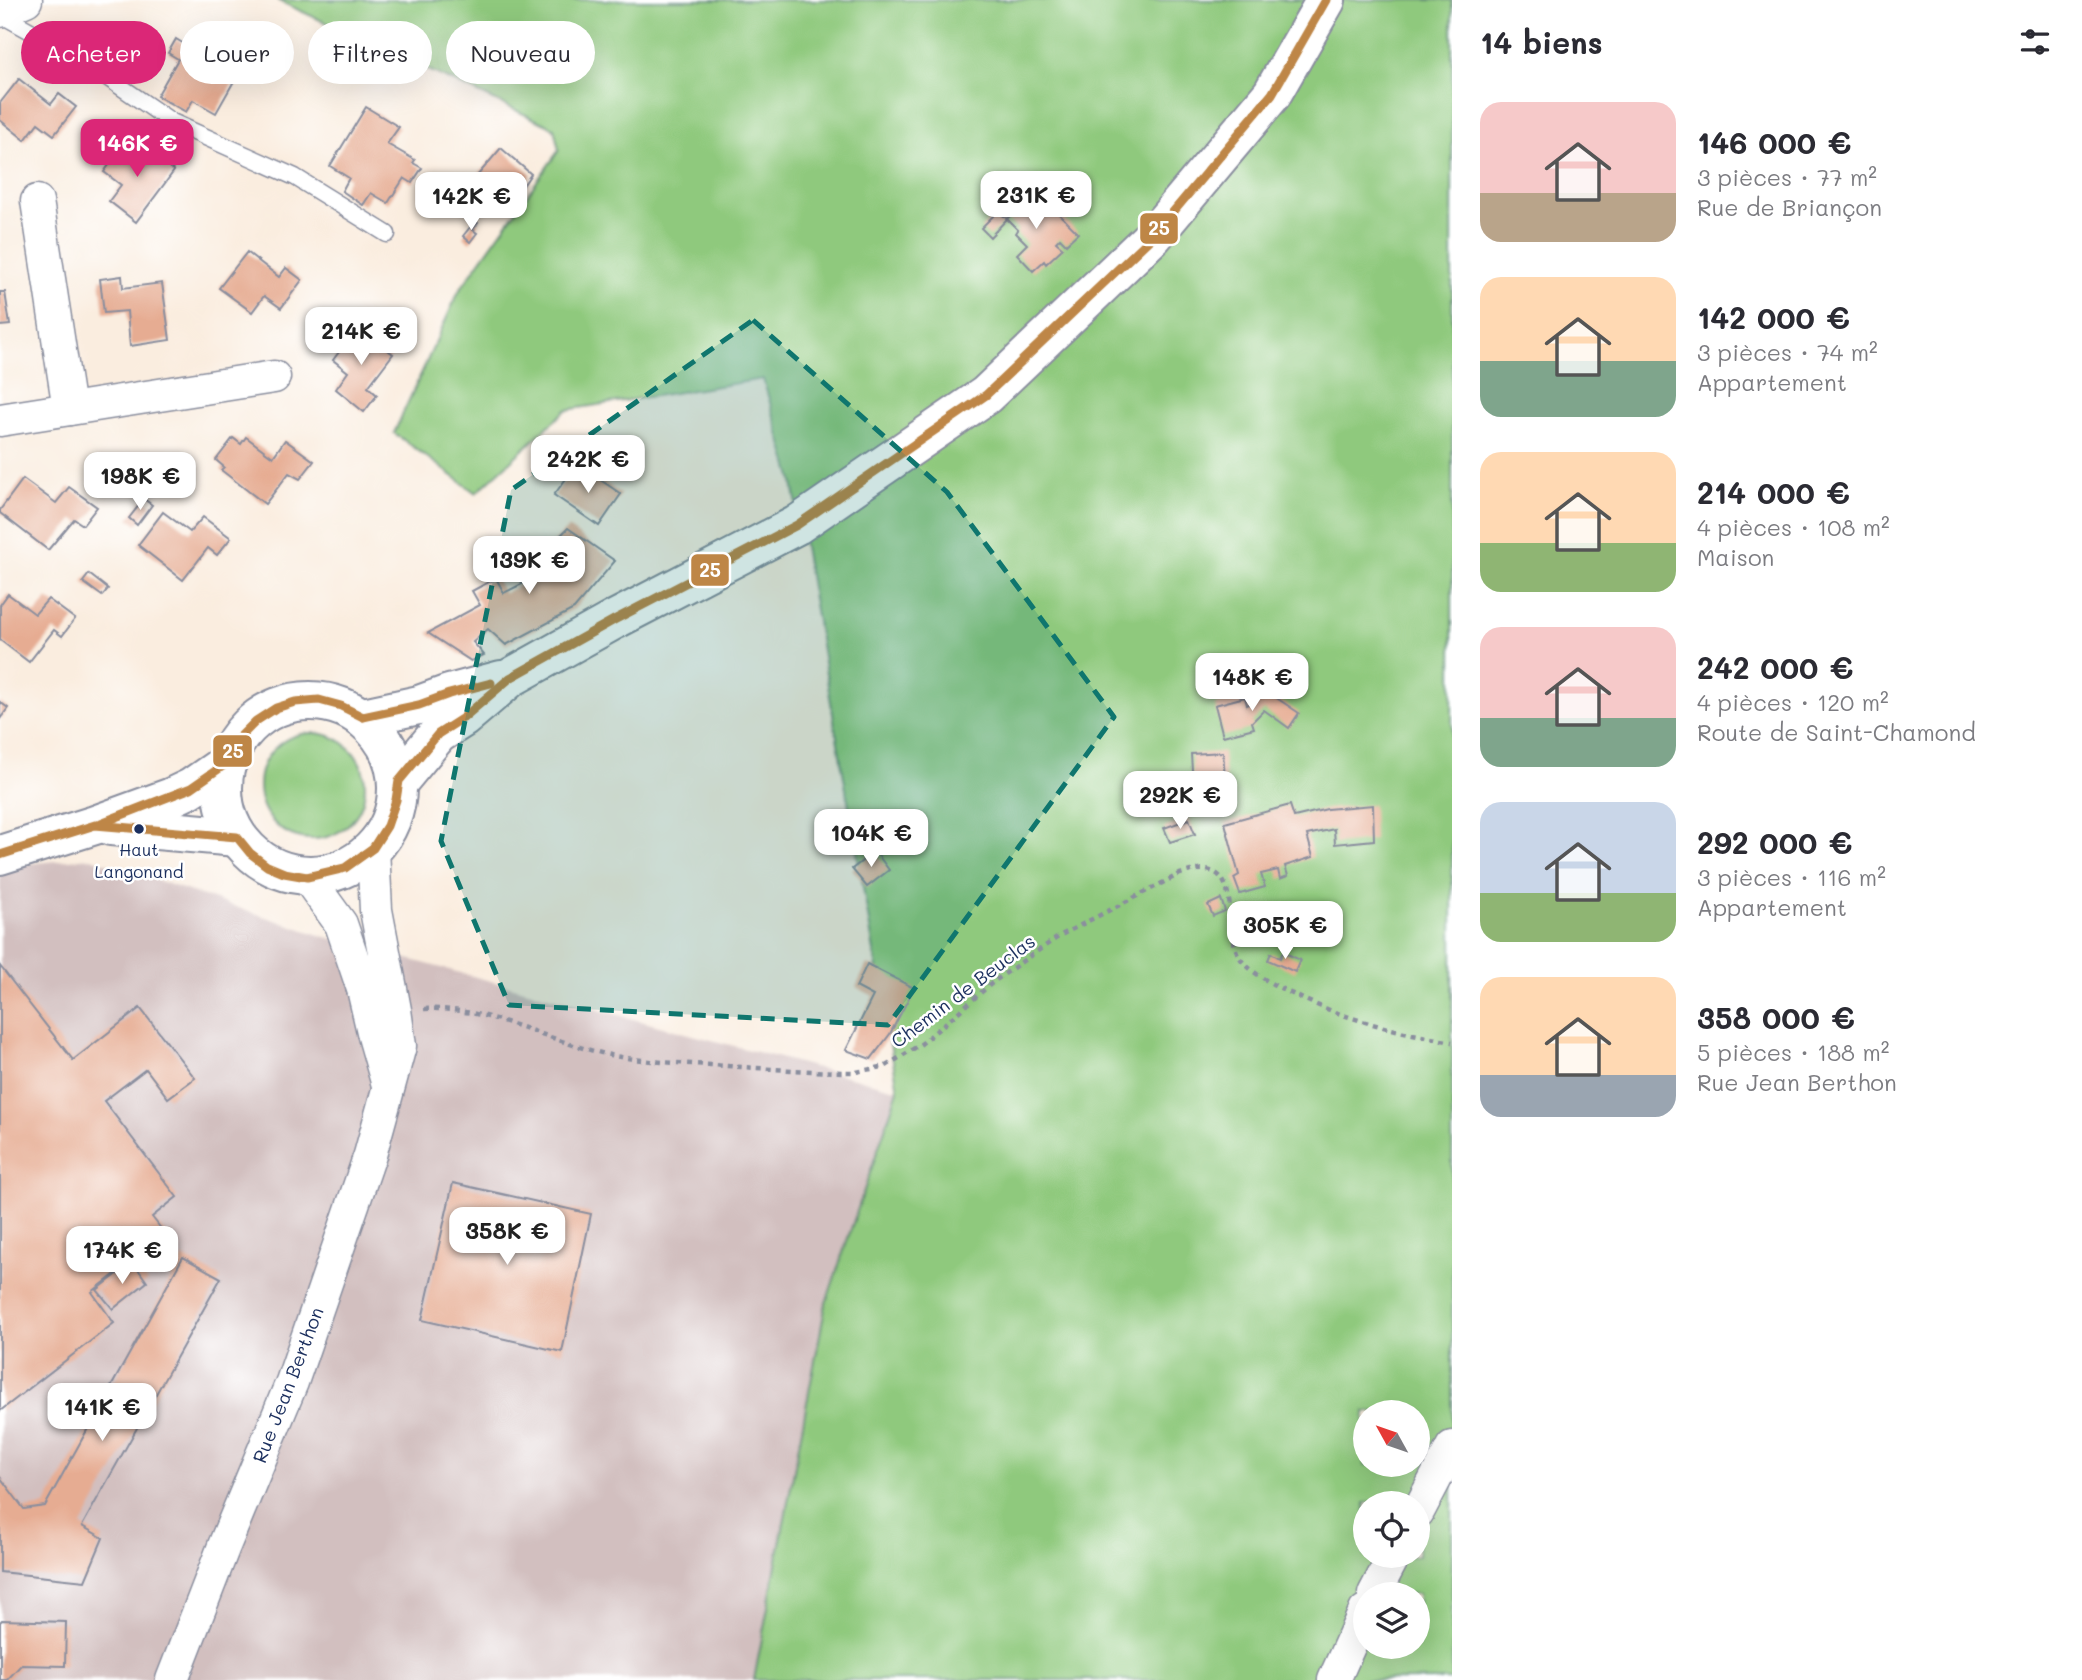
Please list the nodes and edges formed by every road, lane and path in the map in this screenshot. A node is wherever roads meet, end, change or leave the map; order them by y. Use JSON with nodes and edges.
{"nodes":[{"id":1,"x":26,"y":0,"type":"edge"},
{"id":2,"x":1326,"y":0,"type":"edge"},
{"id":3,"x":0,"y":12,"type":"edge"},
{"id":4,"x":37,"y":201,"type":"dead end"},
{"id":5,"x":387,"y":234,"type":"dead end"},
{"id":6,"x":274,"y":377,"type":"dead end"},
{"id":7,"x":69,"y":409,"type":"junction"},
{"id":8,"x":0,"y":420,"type":"edge"},
{"id":9,"x":510,"y":678,"type":"junction"},
{"id":10,"x":363,"y":717,"type":"junction"},
{"id":11,"x":227,"y":763,"type":"junction"},
{"id":12,"x":399,"y":781,"type":"junction"},
{"id":13,"x":95,"y":825,"type":"junction"},
{"id":14,"x":237,"y":837,"type":"junction"},
{"id":15,"x":373,"y":848,"type":"junction"},
{"id":16,"x":0,"y":855,"type":"edge"},
{"id":17,"x":307,"y":877,"type":"junction"},
{"id":18,"x":395,"y":1010,"type":"junction"},
{"id":19,"x":1452,"y":1042,"type":"edge"},
{"id":20,"x":388,"y":1085,"type":"junction"},
{"id":21,"x":1452,"y":1447,"type":"edge"},
{"id":22,"x":1429,"y":1491,"type":"edge"},
{"id":23,"x":1353,"y":1638,"type":"edge"},
{"id":24,"x":172,"y":1680,"type":"edge"},
{"id":25,"x":1334,"y":1680,"type":"edge"}],
"edges":[{"from":1,"to":3,"type":"street"},
{"from":2,"to":9,"type":"main road"},
{"from":3,"to":5,"type":"lane"},
{"from":4,"to":7,"type":"street"},
{"from":6,"to":7,"type":"street"},
{"from":7,"to":8,"type":"street"},
{"from":9,"to":10,"type":"main road"},
{"from":9,"to":12,"type":"main road"},
{"from":10,"to":11,"type":"main road"},
{"from":10,"to":12,"type":"main road"},
{"from":11,"to":13,"type":"main road"},
{"from":11,"to":14,"type":"main road"},
{"from":12,"to":15,"type":"main road"},
{"from":13,"to":14,"type":"main road"},
{"from":13,"to":16,"type":"main road"},
{"from":14,"to":17,"type":"main road"},
{"from":15,"to":17,"type":"main road"},
{"from":15,"to":18,"type":"street","name":"Rue Jean Berthon"},
{"from":17,"to":20,"type":"street"},
{"from":18,"to":19,"type":"path","name":"Chemin de Beuclas"},
{"from":18,"to":20,"type":"street","name":"Rue Jean Berthon"},
{"from":20,"to":24,"type":"street","name":"Rue Jean Berthon"},
{"from":21,"to":22,"type":"street"},
{"from":23,"to":25,"type":"street"}]}
